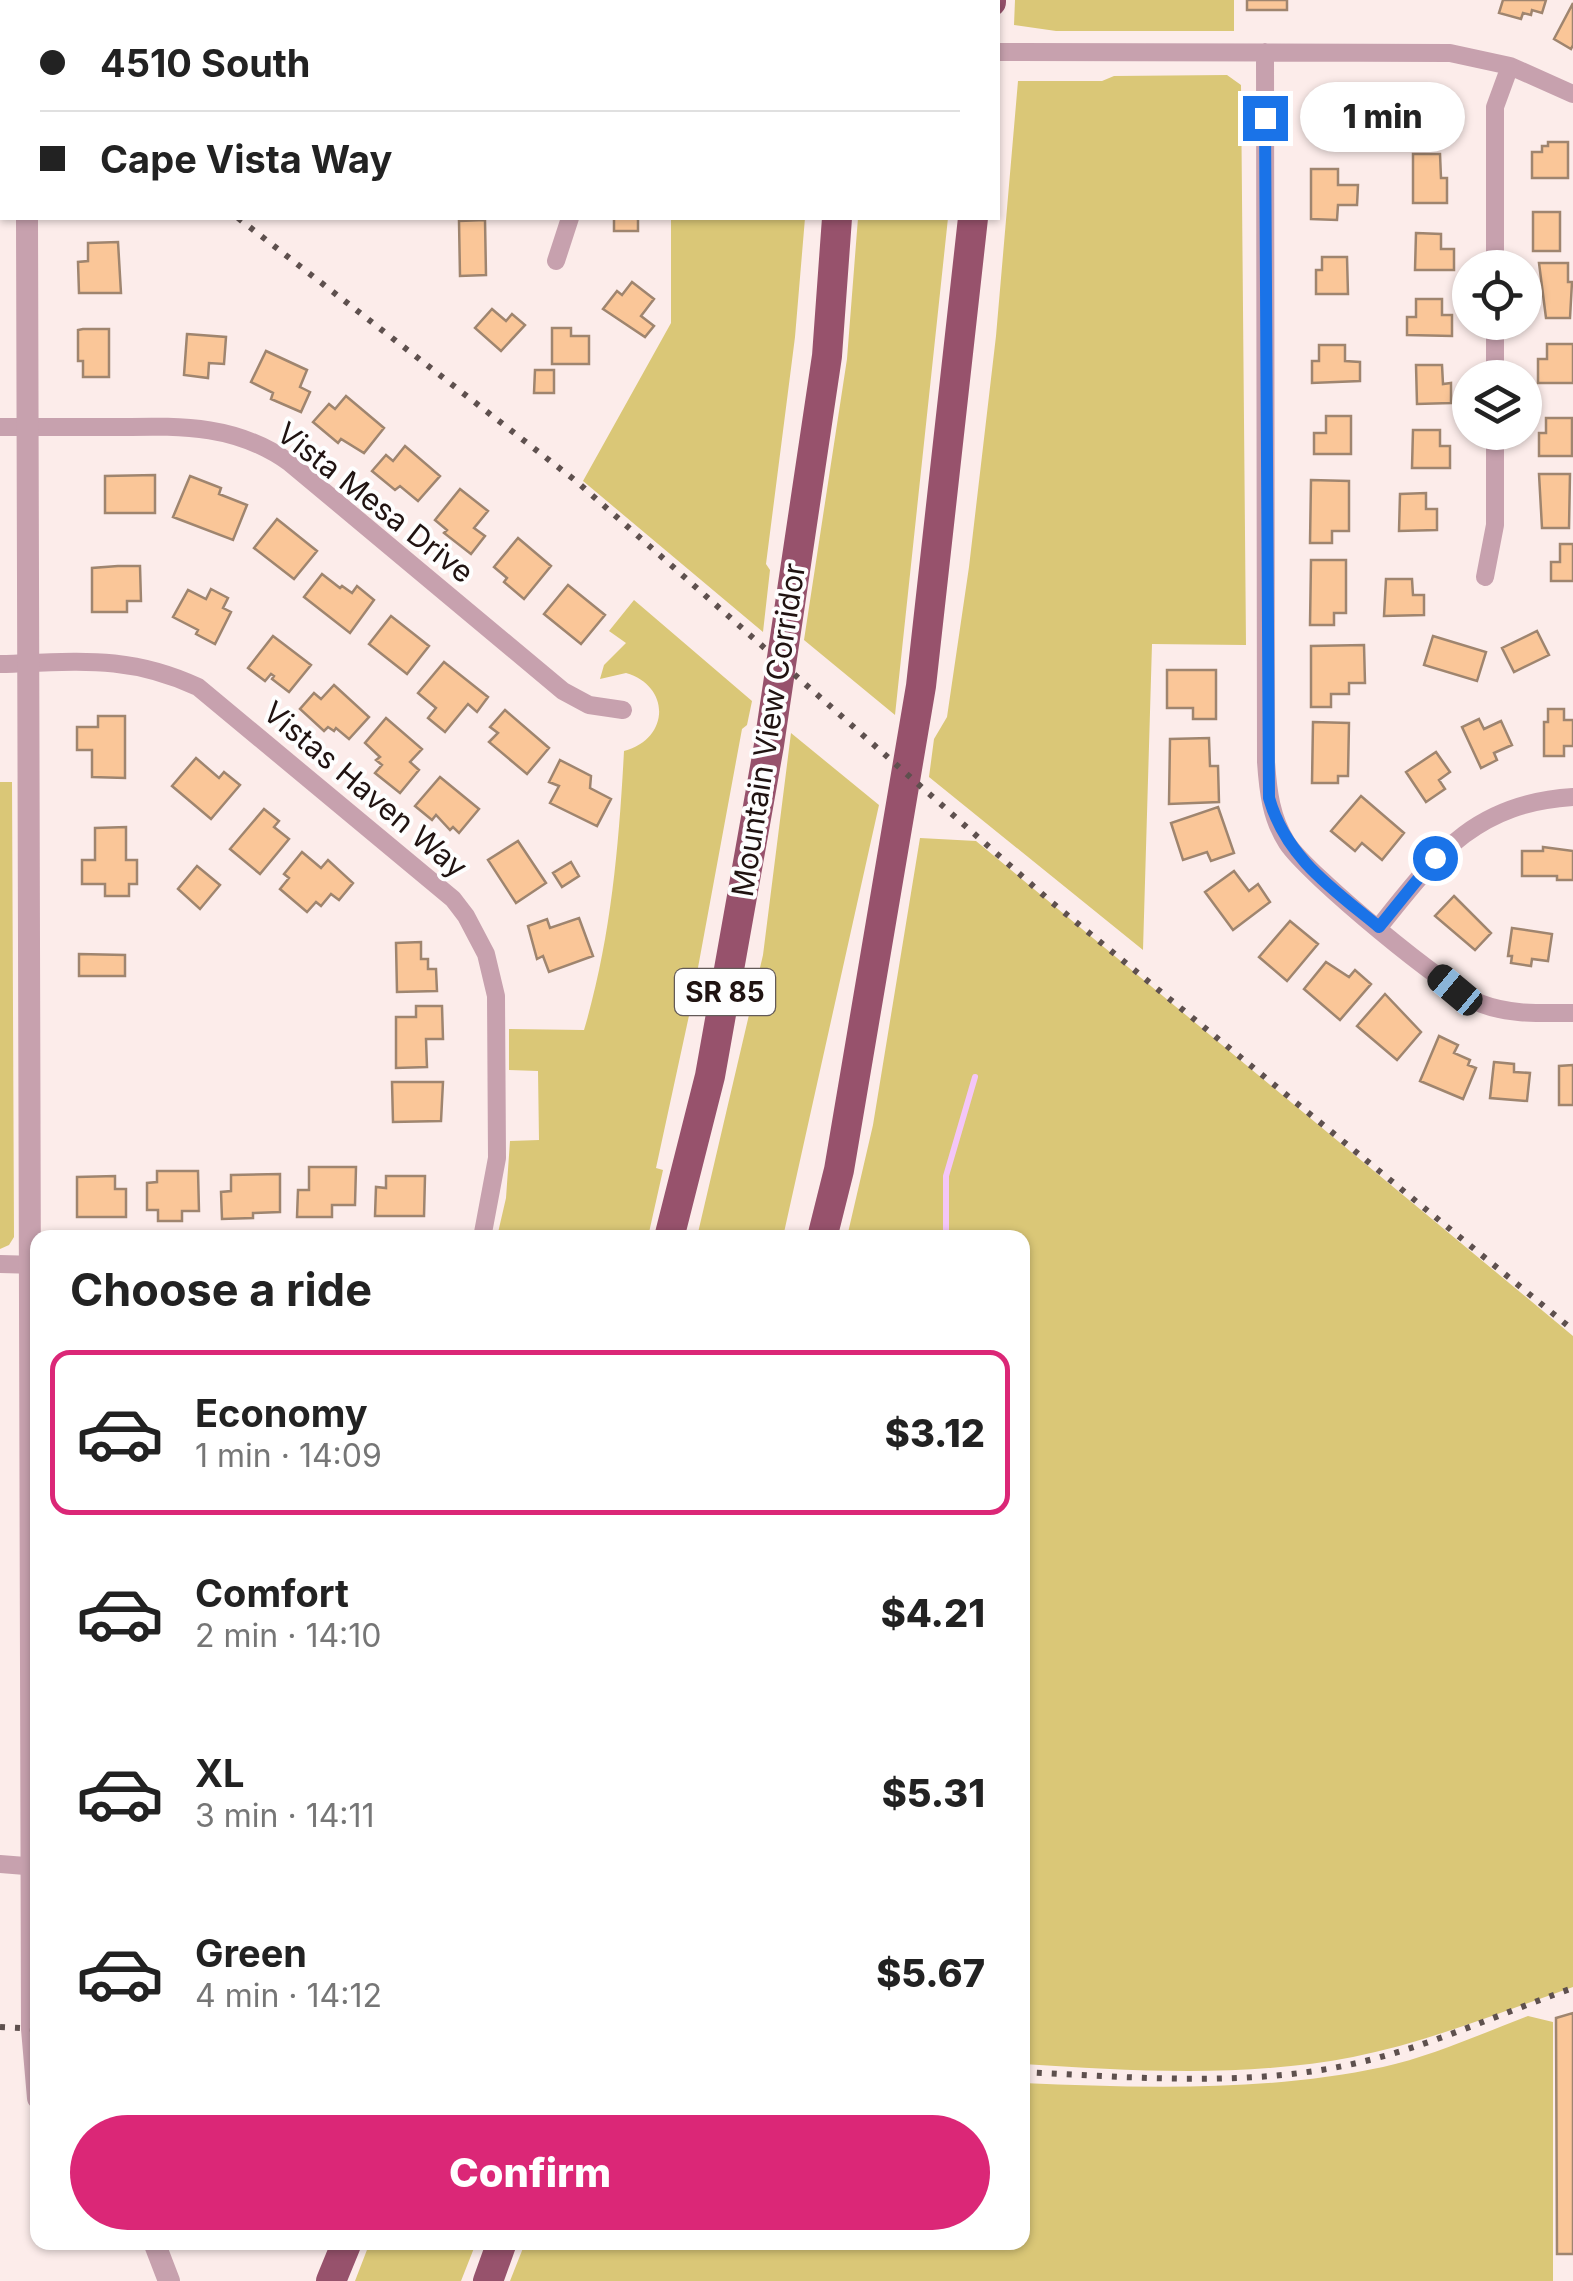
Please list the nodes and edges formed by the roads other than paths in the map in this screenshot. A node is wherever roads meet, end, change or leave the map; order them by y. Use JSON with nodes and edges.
{"nodes":[{"id":1,"x":1000,"y":52,"type":"edge"},
{"id":2,"x":1265,"y":52,"type":"junction"},
{"id":3,"x":1510,"y":66,"type":"junction"},
{"id":4,"x":1573,"y":94,"type":"edge"},
{"id":5,"x":27,"y":220,"type":"edge"},
{"id":6,"x":569,"y":220,"type":"edge"},
{"id":7,"x":838,"y":220,"type":"edge"},
{"id":8,"x":973,"y":220,"type":"edge"},
{"id":9,"x":1495,"y":250,"type":"edge"},
{"id":10,"x":556,"y":262,"type":"dead end"},
{"id":11,"x":27,"y":427,"type":"junction"},
{"id":12,"x":0,"y":428,"type":"edge"},
{"id":13,"x":1495,"y":450,"type":"edge"},
{"id":14,"x":1484,"y":577,"type":"dead end"},
{"id":15,"x":28,"y":662,"type":"junction"},
{"id":16,"x":0,"y":664,"type":"edge"},
{"id":17,"x":623,"y":710,"type":"dead end"},
{"id":18,"x":1573,"y":797,"type":"edge"},
{"id":19,"x":1379,"y":927,"type":"junction"},
{"id":20,"x":1573,"y":1013,"type":"edge"},
{"id":21,"x":34,"y":1230,"type":"edge"},
{"id":22,"x":484,"y":1230,"type":"edge"},
{"id":23,"x":672,"y":1230,"type":"edge"},
{"id":24,"x":824,"y":1230,"type":"edge"},
{"id":25,"x":0,"y":1264,"type":"edge"},
{"id":26,"x":30,"y":1265,"type":"edge"},
{"id":27,"x":0,"y":1864,"type":"edge"},
{"id":28,"x":30,"y":1867,"type":"edge"},
{"id":29,"x":157,"y":2250,"type":"edge"},
{"id":30,"x":343,"y":2250,"type":"edge"},
{"id":31,"x":499,"y":2250,"type":"edge"},
{"id":32,"x":488,"y":2280,"type":"edge"},
{"id":33,"x":169,"y":2281,"type":"edge"},
{"id":34,"x":331,"y":2281,"type":"edge"}],
"edges":[{"from":1,"to":2,"type":"street"},
{"from":2,"to":3,"type":"street"},
{"from":2,"to":19,"type":"street"},
{"from":3,"to":4,"type":"street"},
{"from":3,"to":9,"type":"street"},
{"from":5,"to":11,"type":"street"},
{"from":6,"to":10,"type":"street"},
{"from":7,"to":23,"type":"highway","name":"Mountain View Corridor","number":"SR 85"},
{"from":8,"to":24,"type":"highway"},
{"from":11,"to":12,"type":"street","name":"Vista Mesa Drive"},
{"from":11,"to":15,"type":"street"},
{"from":11,"to":17,"type":"street","name":"Vista Mesa Drive"},
{"from":13,"to":14,"type":"street"},
{"from":15,"to":16,"type":"street","name":"Vistas Haven Way"},
{"from":15,"to":21,"type":"street"},
{"from":15,"to":22,"type":"street","name":"Vistas Haven Way"},
{"from":18,"to":19,"type":"street"},
{"from":19,"to":20,"type":"street"},
{"from":25,"to":26,"type":"street"},
{"from":27,"to":28,"type":"street"},
{"from":29,"to":33,"type":"street"},
{"from":30,"to":34,"type":"highway"},
{"from":31,"to":32,"type":"highway"}]}
